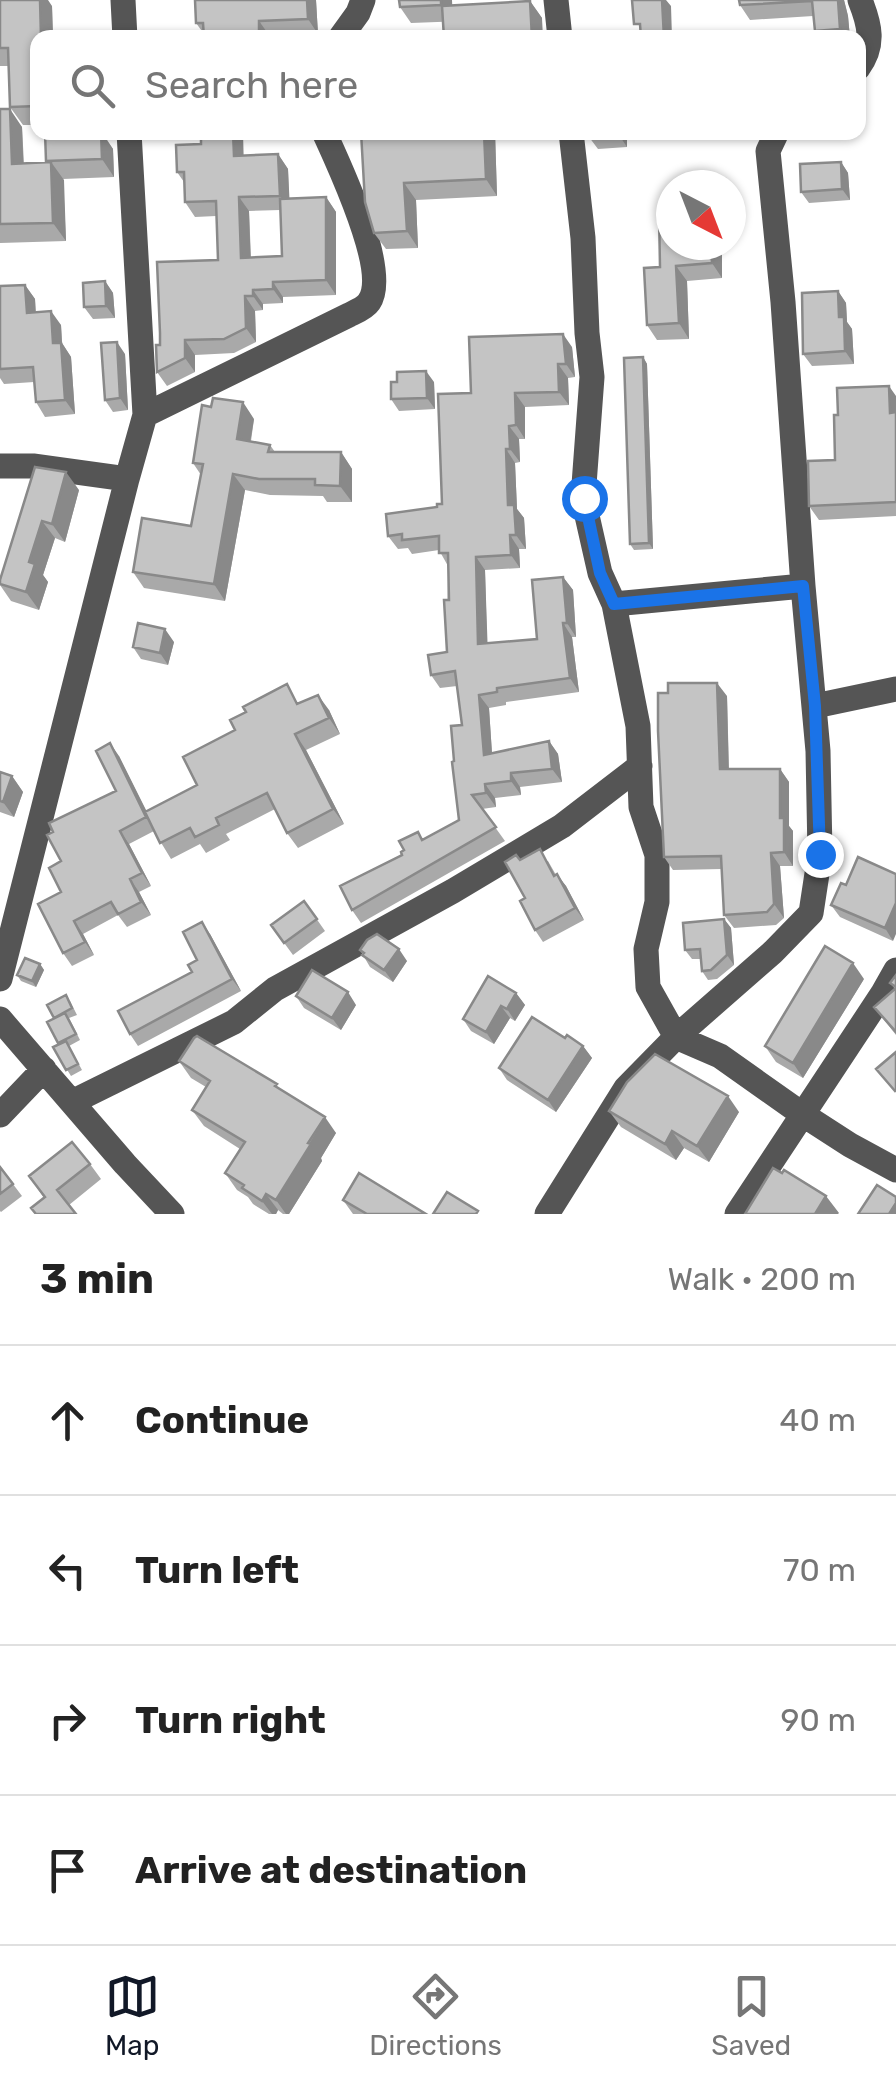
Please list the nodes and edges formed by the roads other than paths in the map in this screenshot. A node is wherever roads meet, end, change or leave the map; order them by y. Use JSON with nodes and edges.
{"nodes":[{"id":1,"x":124,"y":0,"type":"edge"},
{"id":2,"x":363,"y":0,"type":"edge"},
{"id":3,"x":556,"y":0,"type":"edge"},
{"id":4,"x":860,"y":0,"type":"edge"},
{"id":5,"x":125,"y":30,"type":"edge"},
{"id":6,"x":346,"y":30,"type":"edge"},
{"id":7,"x":559,"y":30,"type":"edge"},
{"id":8,"x":866,"y":55,"type":"edge"},
{"id":9,"x":130,"y":140,"type":"edge"},
{"id":10,"x":328,"y":140,"type":"edge"},
{"id":11,"x":572,"y":140,"type":"edge"},
{"id":12,"x":773,"y":140,"type":"edge"},
{"id":13,"x":145,"y":415,"type":"junction"},
{"id":14,"x":0,"y":466,"type":"edge"},
{"id":15,"x":126,"y":479,"type":"junction"},
{"id":16,"x":803,"y":586,"type":"junction"},
{"id":17,"x":614,"y":604,"type":"junction"},
{"id":18,"x":896,"y":689,"type":"edge"},
{"id":19,"x":815,"y":706,"type":"junction"},
{"id":20,"x":640,"y":766,"type":"junction"},
{"id":21,"x":896,"y":970,"type":"edge"},
{"id":22,"x":0,"y":979,"type":"edge"},
{"id":23,"x":0,"y":1019,"type":"edge"},
{"id":24,"x":676,"y":1037,"type":"junction"},
{"id":25,"x":44,"y":1070,"type":"junction"},
{"id":26,"x":72,"y":1102,"type":"junction"},
{"id":27,"x":802,"y":1114,"type":"junction"},
{"id":28,"x":0,"y":1116,"type":"edge"},
{"id":29,"x":896,"y":1170,"type":"edge"},
{"id":30,"x":172,"y":1214,"type":"edge"},
{"id":31,"x":547,"y":1214,"type":"edge"},
{"id":32,"x":737,"y":1214,"type":"edge"}],
"edges":[{"from":1,"to":5,"type":"street"},
{"from":2,"to":6,"type":"street"},
{"from":3,"to":7,"type":"street"},
{"from":4,"to":8,"type":"street"},
{"from":9,"to":13,"type":"street"},
{"from":10,"to":13,"type":"street"},
{"from":11,"to":17,"type":"street"},
{"from":12,"to":16,"type":"street"},
{"from":13,"to":15,"type":"street"},
{"from":14,"to":15,"type":"street"},
{"from":15,"to":22,"type":"street"},
{"from":16,"to":17,"type":"street"},
{"from":16,"to":19,"type":"street"},
{"from":17,"to":20,"type":"street"},
{"from":18,"to":19,"type":"street"},
{"from":19,"to":24,"type":"street"},
{"from":20,"to":24,"type":"street"},
{"from":20,"to":26,"type":"street"},
{"from":21,"to":27,"type":"street"},
{"from":23,"to":25,"type":"street"},
{"from":24,"to":27,"type":"street"},
{"from":24,"to":31,"type":"street"},
{"from":25,"to":26,"type":"street"},
{"from":25,"to":28,"type":"street"},
{"from":26,"to":30,"type":"street"},
{"from":27,"to":29,"type":"street"},
{"from":27,"to":32,"type":"street"}]}
